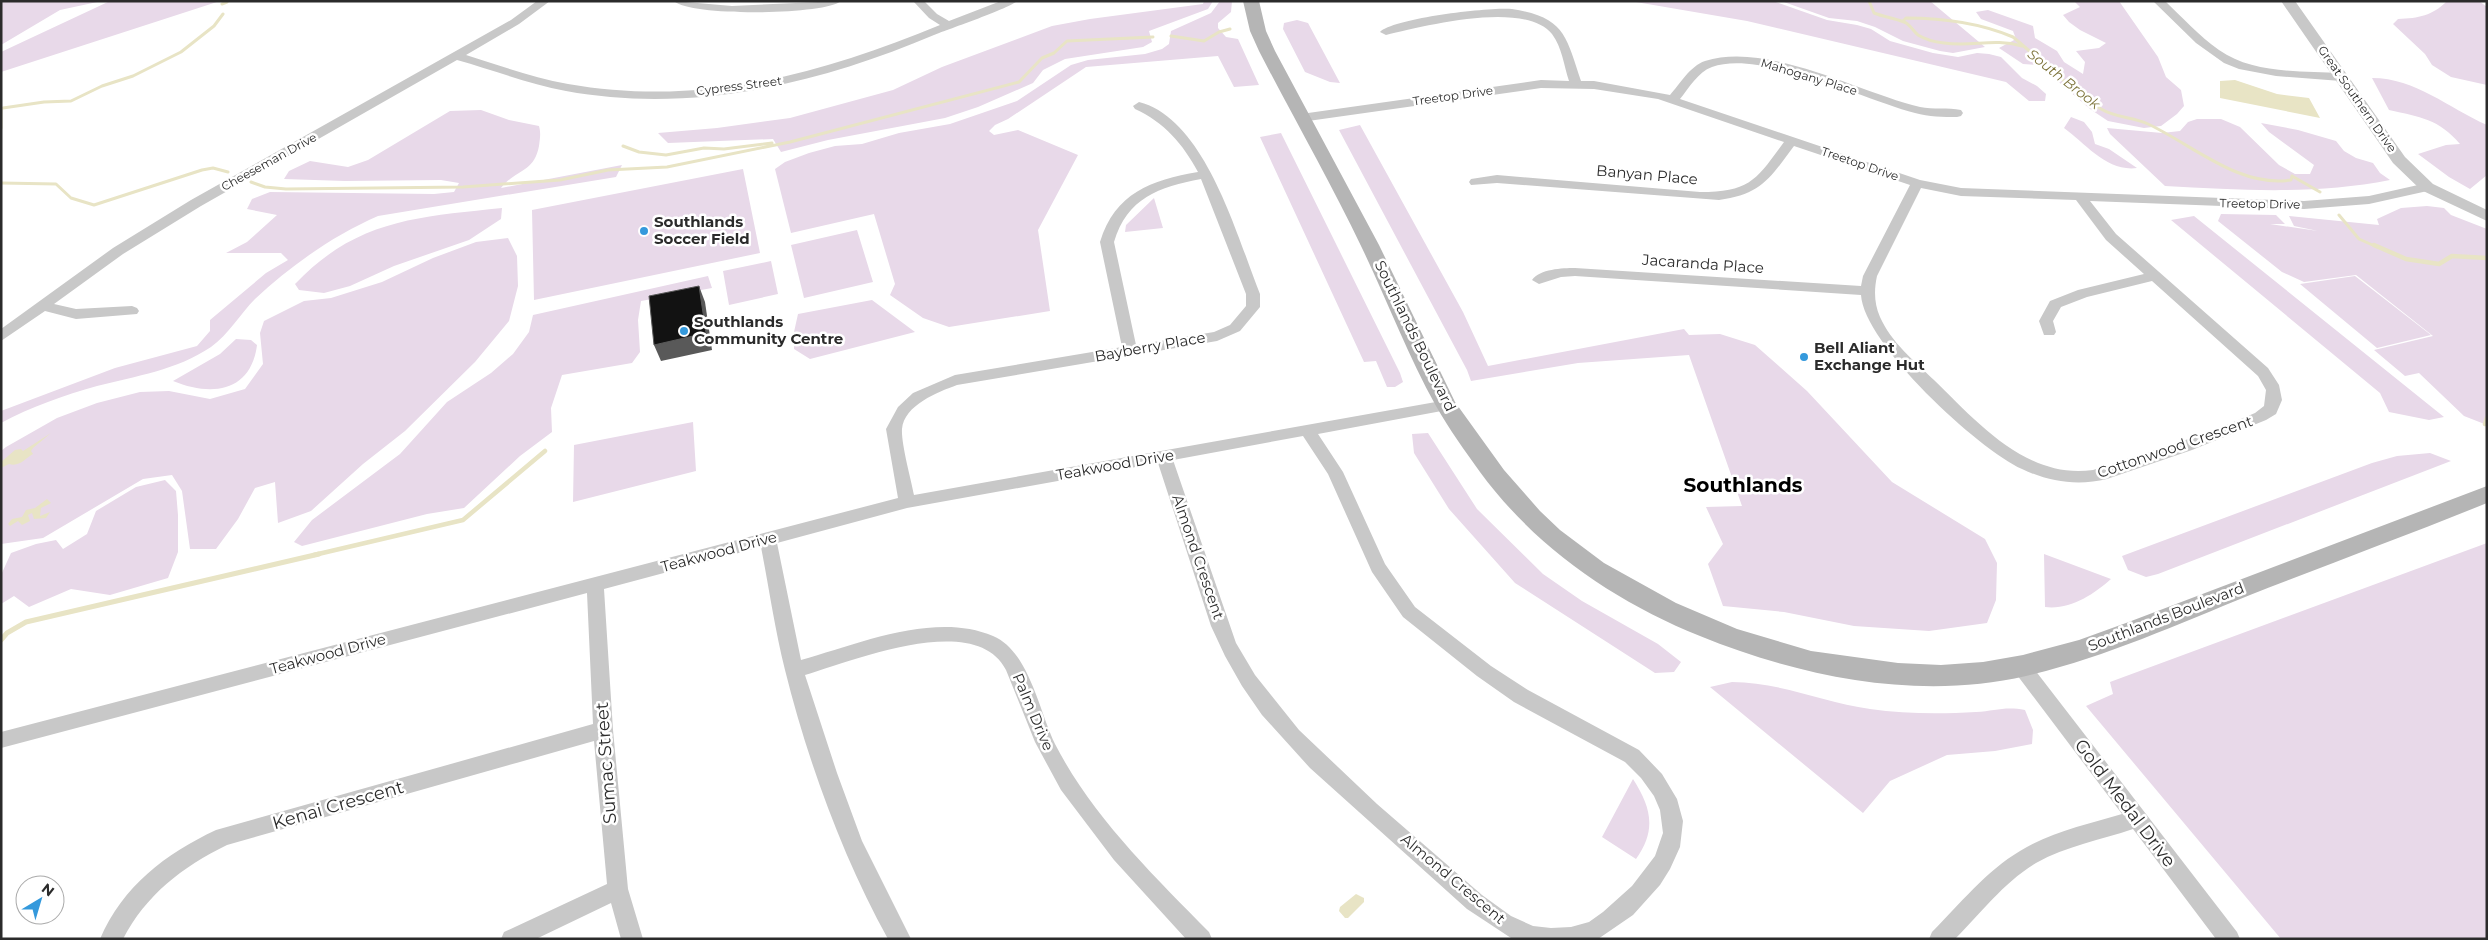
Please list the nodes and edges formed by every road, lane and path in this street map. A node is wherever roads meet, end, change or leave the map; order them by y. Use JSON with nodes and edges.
{"nodes":[{"id":1,"x":545,"y":1,"type":"edge"},
{"id":2,"x":678,"y":1,"type":"edge"},
{"id":3,"x":836,"y":1,"type":"edge"},
{"id":4,"x":918,"y":1,"type":"edge"},
{"id":5,"x":1012,"y":1,"type":"edge"},
{"id":6,"x":1250,"y":1,"type":"edge"},
{"id":7,"x":2158,"y":1,"type":"edge"},
{"id":8,"x":2288,"y":1,"type":"edge"},
{"id":9,"x":949,"y":25,"type":"junction"},
{"id":10,"x":1386,"y":32,"type":"dead end"},
{"id":11,"x":457,"y":56,"type":"junction"},
{"id":12,"x":2341,"y":77,"type":"junction"},
{"id":13,"x":1576,"y":83,"type":"junction"},
{"id":14,"x":1673,"y":99,"type":"junction"},
{"id":15,"x":1139,"y":106,"type":"dead end"},
{"id":16,"x":1957,"y":113,"type":"dead end"},
{"id":17,"x":1301,"y":118,"type":"junction"},
{"id":18,"x":1792,"y":140,"type":"junction"},
{"id":19,"x":1206,"y":174,"type":"junction"},
{"id":20,"x":1476,"y":182,"type":"dead end"},
{"id":21,"x":1917,"y":183,"type":"junction"},
{"id":22,"x":2427,"y":187,"type":"junction"},
{"id":23,"x":2082,"y":198,"type":"junction"},
{"id":24,"x":2487,"y":216,"type":"edge"},
{"id":25,"x":2155,"y":276,"type":"junction"},
{"id":26,"x":1539,"y":280,"type":"dead end"},
{"id":27,"x":1866,"y":291,"type":"junction"},
{"id":28,"x":43,"y":306,"type":"junction"},
{"id":29,"x":132,"y":311,"type":"dead end"},
{"id":30,"x":2049,"y":332,"type":"dead end"},
{"id":31,"x":1,"y":336,"type":"edge"},
{"id":32,"x":1130,"y":351,"type":"junction"},
{"id":33,"x":1447,"y":405,"type":"junction"},
{"id":34,"x":1308,"y":431,"type":"junction"},
{"id":35,"x":1164,"y":457,"type":"junction"},
{"id":36,"x":2487,"y":494,"type":"edge"},
{"id":37,"x":907,"y":502,"type":"junction"},
{"id":38,"x":2487,"y":505,"type":"edge"},
{"id":39,"x":2448,"y":509,"type":"junction"},
{"id":40,"x":768,"y":540,"type":"junction"},
{"id":41,"x":595,"y":585,"type":"junction"},
{"id":42,"x":2021,"y":666,"type":"junction"},
{"id":43,"x":794,"y":670,"type":"junction"},
{"id":44,"x":603,"y":730,"type":"junction"},
{"id":45,"x":1,"y":740,"type":"edge"},
{"id":46,"x":2137,"y":819,"type":"junction"},
{"id":47,"x":618,"y":889,"type":"junction"},
{"id":48,"x":110,"y":939,"type":"edge"},
{"id":49,"x":512,"y":939,"type":"edge"},
{"id":50,"x":632,"y":939,"type":"edge"},
{"id":51,"x":900,"y":939,"type":"edge"},
{"id":52,"x":1201,"y":939,"type":"edge"},
{"id":53,"x":1940,"y":939,"type":"edge"},
{"id":54,"x":2229,"y":939,"type":"edge"}],
"edges":[{"from":1,"to":11,"type":"street","name":"Cheeseman Drive"},
{"from":2,"to":3,"type":"street"},
{"from":4,"to":9,"type":"street"},
{"from":5,"to":9,"type":"street","name":"Cypress Street"},
{"from":6,"to":17,"type":"main road","name":"Southlands Boulevard"},
{"from":7,"to":12,"type":"street"},
{"from":8,"to":12,"type":"street","name":"Great Southern Drive"},
{"from":9,"to":11,"type":"street","name":"Cypress Street"},
{"from":10,"to":13,"type":"street"},
{"from":11,"to":28,"type":"street","name":"Cheeseman Drive"},
{"from":12,"to":22,"type":"street","name":"Great Southern Drive"},
{"from":13,"to":14,"type":"street","name":"Treetop Drive"},
{"from":13,"to":17,"type":"street","name":"Treetop Drive"},
{"from":14,"to":16,"type":"street","name":"Mahogany Place"},
{"from":14,"to":18,"type":"street","name":"Treetop Drive"},
{"from":15,"to":19,"type":"street","name":"Bayberry Place"},
{"from":17,"to":33,"type":"main road","name":"Southlands Boulevard"},
{"from":18,"to":20,"type":"street","name":"Banyan Place"},
{"from":18,"to":21,"type":"street","name":"Treetop Drive"},
{"from":19,"to":32,"type":"street"},
{"from":19,"to":32,"type":"street","name":"Bayberry Place"},
{"from":21,"to":23,"type":"street","name":"Treetop Drive"},
{"from":21,"to":27,"type":"street"},
{"from":22,"to":23,"type":"street","name":"Treetop Drive"},
{"from":22,"to":24,"type":"street","name":"Great Southern Drive"},
{"from":23,"to":25,"type":"street","name":"Cottonwood Crescent"},
{"from":25,"to":27,"type":"street","name":"Cottonwood Crescent"},
{"from":25,"to":30,"type":"street"},
{"from":26,"to":27,"type":"street","name":"Jacaranda Place"},
{"from":28,"to":29,"type":"street"},
{"from":28,"to":31,"type":"street","name":"Cheeseman Drive"},
{"from":32,"to":37,"type":"street","name":"Bayberry Place"},
{"from":33,"to":34,"type":"street","name":"Teakwood Drive"},
{"from":33,"to":42,"type":"main road","name":"Southlands Boulevard"},
{"from":34,"to":35,"type":"street","name":"Teakwood Drive"},
{"from":34,"to":35,"type":"street","name":"Almond Crescent"},
{"from":35,"to":37,"type":"street","name":"Teakwood Drive"},
{"from":36,"to":39,"type":"main road","name":"Southlands Boulevard"},
{"from":37,"to":40,"type":"street","name":"Teakwood Drive"},
{"from":38,"to":39,"type":"main road"},
{"from":39,"to":42,"type":"main road","name":"Southlands Boulevard"},
{"from":40,"to":41,"type":"street","name":"Teakwood Drive"},
{"from":40,"to":43,"type":"street"},
{"from":41,"to":44,"type":"street","name":"Sumac Street"},
{"from":41,"to":45,"type":"street","name":"Teakwood Drive"},
{"from":42,"to":46,"type":"street","name":"Gold Medal Drive"},
{"from":43,"to":51,"type":"street"},
{"from":43,"to":52,"type":"street","name":"Palm Drive"},
{"from":44,"to":47,"type":"street","name":"Sumac Street"},
{"from":44,"to":48,"type":"street","name":"Kenai Crescent"},
{"from":46,"to":53,"type":"street"},
{"from":46,"to":54,"type":"street","name":"Gold Medal Drive"},
{"from":47,"to":49,"type":"street"},
{"from":47,"to":50,"type":"street","name":"Sumac Street"}]}
